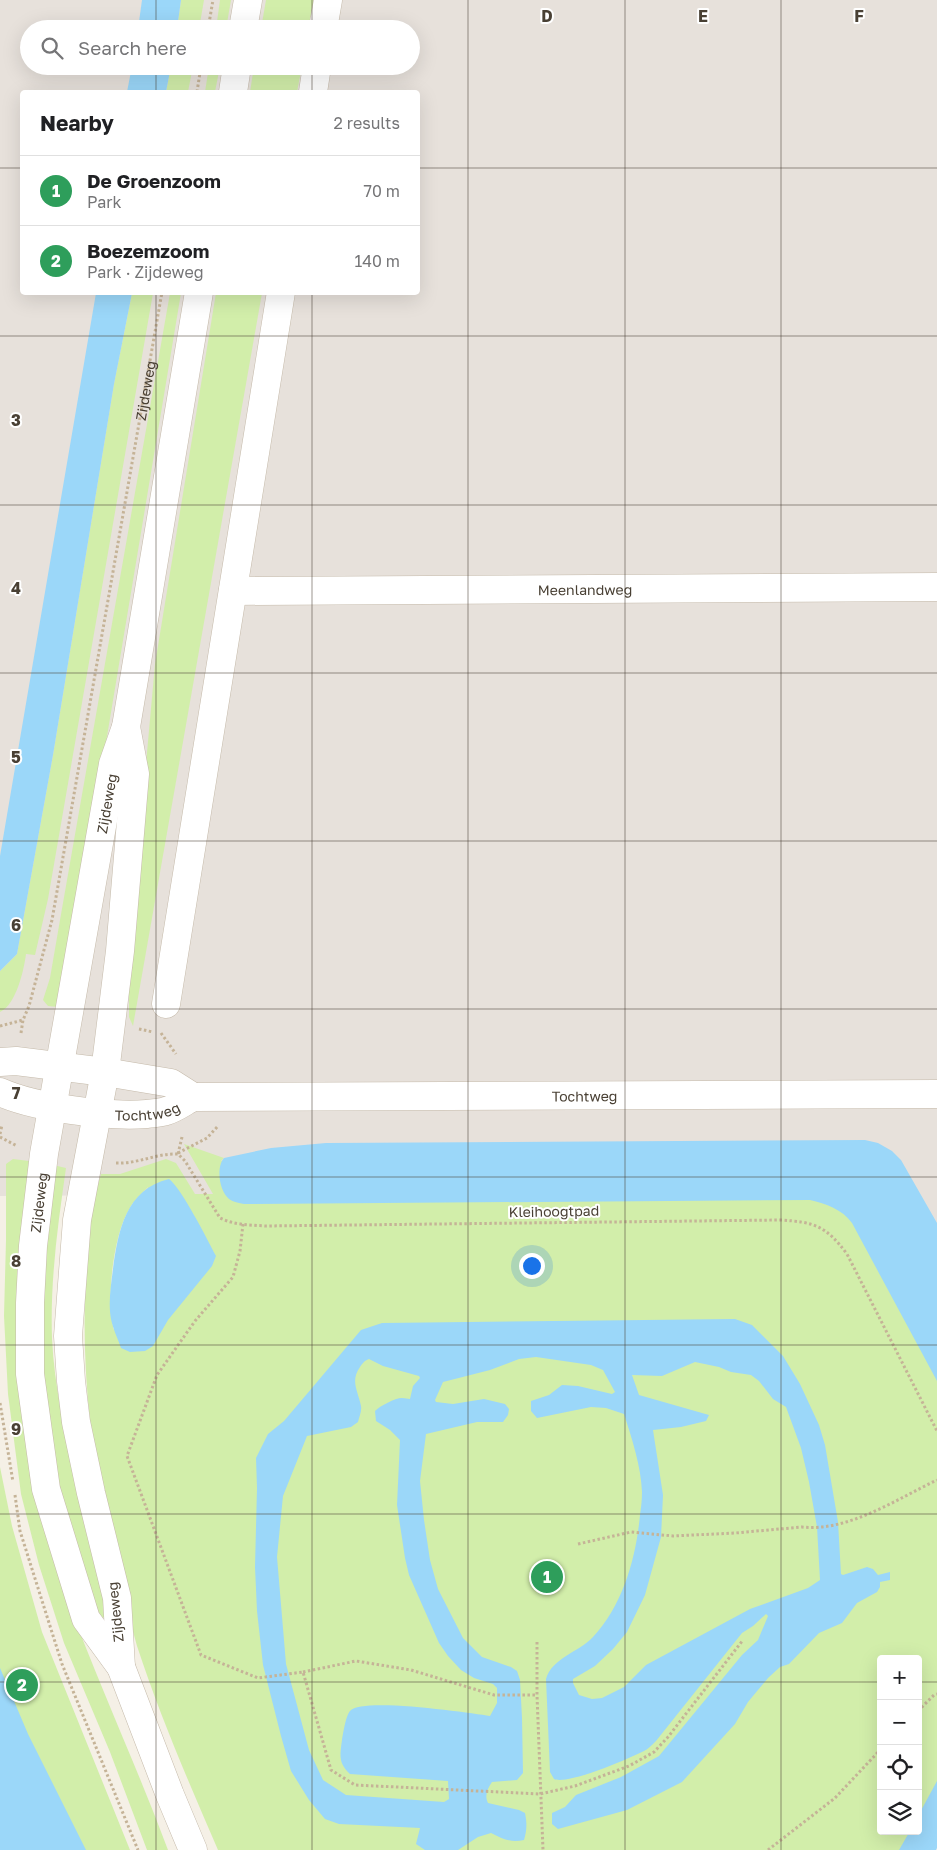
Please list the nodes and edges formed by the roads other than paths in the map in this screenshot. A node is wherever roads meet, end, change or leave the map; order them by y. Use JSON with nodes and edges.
{"nodes":[{"id":1,"x":248,"y":0,"type":"edge"},
{"id":2,"x":328,"y":0,"type":"edge"},
{"id":3,"x":245,"y":20,"type":"edge"},
{"id":4,"x":325,"y":20,"type":"edge"},
{"id":5,"x":236,"y":75,"type":"edge"},
{"id":6,"x":316,"y":75,"type":"edge"},
{"id":7,"x":233,"y":90,"type":"edge"},
{"id":8,"x":313,"y":90,"type":"edge"},
{"id":9,"x":198,"y":295,"type":"edge"},
{"id":10,"x":281,"y":295,"type":"edge"},
{"id":11,"x":937,"y":588,"type":"edge"},
{"id":12,"x":233,"y":591,"type":"junction"},
{"id":13,"x":126,"y":727,"type":"junction"},
{"id":14,"x":166,"y":1004,"type":"dead end"},
{"id":15,"x":8,"y":1061,"type":"edge"},
{"id":16,"x":59,"y":1066,"type":"junction"},
{"id":17,"x":105,"y":1072,"type":"junction"},
{"id":18,"x":4,"y":1094,"type":"edge"},
{"id":19,"x":937,"y":1094,"type":"edge"},
{"id":20,"x":193,"y":1097,"type":"junction"},
{"id":21,"x":52,"y":1106,"type":"junction"},
{"id":22,"x":98,"y":1113,"type":"junction"},
{"id":23,"x":120,"y":1667,"type":"junction"},
{"id":24,"x":193,"y":1850,"type":"edge"}],
"edges":[{"from":1,"to":3,"type":"street"},
{"from":2,"to":4,"type":"street"},
{"from":5,"to":7,"type":"street"},
{"from":6,"to":8,"type":"street"},
{"from":9,"to":13,"type":"street","name":"Zijdeweg"},
{"from":10,"to":12,"type":"street"},
{"from":11,"to":12,"type":"street","name":"Meenlandweg"},
{"from":12,"to":14,"type":"street"},
{"from":13,"to":16,"type":"street","name":"Zijdeweg"},
{"from":13,"to":17,"type":"street","name":"Zijdeweg"},
{"from":15,"to":16,"type":"street","name":"Tochtweg"},
{"from":16,"to":17,"type":"street","name":"Tochtweg"},
{"from":16,"to":21,"type":"street","name":"Zijdeweg"},
{"from":17,"to":20,"type":"street","name":"Tochtweg"},
{"from":17,"to":22,"type":"street","name":"Zijdeweg"},
{"from":18,"to":21,"type":"street","name":"Tochtweg"},
{"from":19,"to":20,"type":"street","name":"Tochtweg"},
{"from":20,"to":22,"type":"street","name":"Tochtweg"},
{"from":21,"to":22,"type":"street","name":"Tochtweg"},
{"from":21,"to":23,"type":"street","name":"Zijdeweg"},
{"from":22,"to":23,"type":"street","name":"Zijdeweg"},
{"from":23,"to":24,"type":"street","name":"Zijdeweg"}]}
